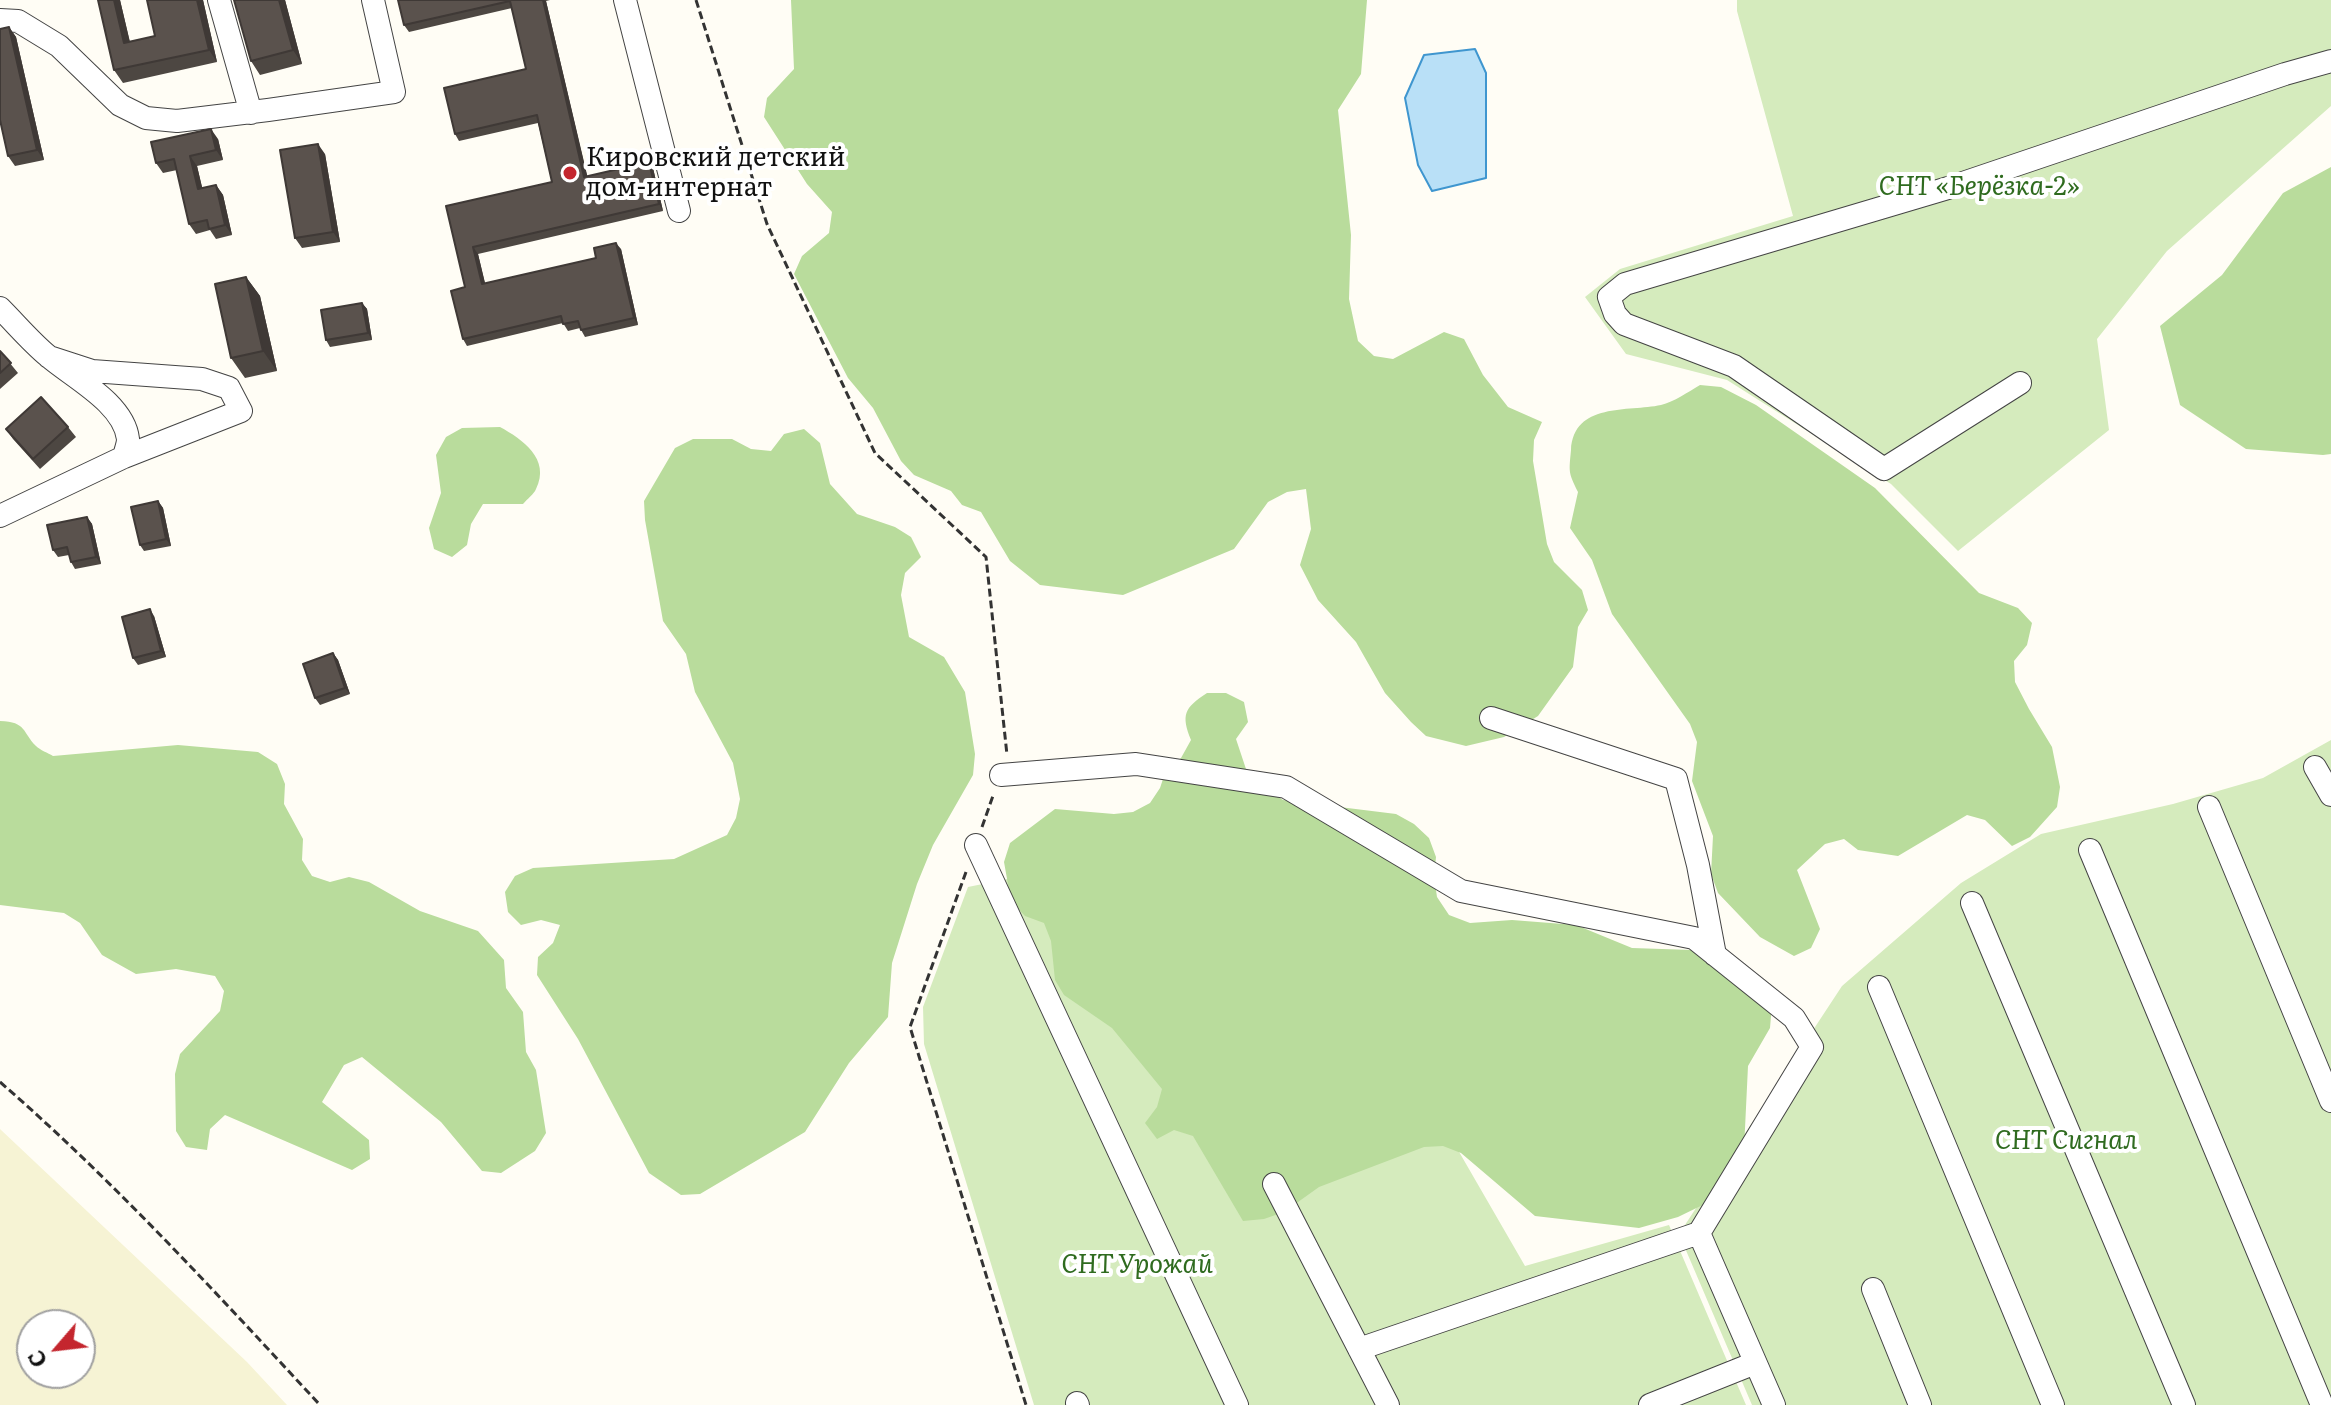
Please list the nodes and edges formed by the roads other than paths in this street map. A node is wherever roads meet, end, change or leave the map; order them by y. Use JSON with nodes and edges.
{"nodes":[{"id":1,"x":219,"y":0,"type":"edge"},
{"id":2,"x":373,"y":0,"type":"edge"},
{"id":3,"x":625,"y":0,"type":"edge"},
{"id":4,"x":0,"y":20,"type":"edge"},
{"id":5,"x":2331,"y":61,"type":"edge"},
{"id":6,"x":251,"y":113,"type":"junction"},
{"id":7,"x":679,"y":211,"type":"dead end"},
{"id":8,"x":0,"y":308,"type":"edge"},
{"id":9,"x":49,"y":357,"type":"junction"},
{"id":10,"x":2020,"y":383,"type":"dead end"},
{"id":11,"x":124,"y":457,"type":"junction"},
{"id":12,"x":0,"y":516,"type":"edge"},
{"id":13,"x":1491,"y":718,"type":"dead end"},
{"id":14,"x":2315,"y":767,"type":"dead end"},
{"id":15,"x":1001,"y":775,"type":"road end"},
{"id":16,"x":2331,"y":795,"type":"edge"},
{"id":17,"x":2209,"y":807,"type":"dead end"},
{"id":18,"x":976,"y":845,"type":"road end"},
{"id":19,"x":2090,"y":850,"type":"dead end"},
{"id":20,"x":1972,"y":903,"type":"dead end"},
{"id":21,"x":1715,"y":955,"type":"junction"},
{"id":22,"x":1879,"y":987,"type":"dead end"},
{"id":23,"x":2331,"y":1101,"type":"edge"},
{"id":24,"x":1274,"y":1184,"type":"dead end"},
{"id":25,"x":1699,"y":1233,"type":"junction"},
{"id":26,"x":1873,"y":1289,"type":"dead end"},
{"id":27,"x":1359,"y":1349,"type":"junction"},
{"id":28,"x":1755,"y":1363,"type":"junction"},
{"id":29,"x":1237,"y":1405,"type":"edge"},
{"id":30,"x":1388,"y":1405,"type":"edge"},
{"id":31,"x":1650,"y":1405,"type":"edge"},
{"id":32,"x":1774,"y":1405,"type":"edge"},
{"id":33,"x":1920,"y":1405,"type":"edge"},
{"id":34,"x":2053,"y":1405,"type":"edge"},
{"id":35,"x":2184,"y":1405,"type":"edge"},
{"id":36,"x":2322,"y":1405,"type":"edge"}],
"edges":[{"from":1,"to":6,"type":"street"},
{"from":2,"to":6,"type":"street"},
{"from":3,"to":7,"type":"street"},
{"from":4,"to":6,"type":"street"},
{"from":5,"to":10,"type":"street"},
{"from":8,"to":9,"type":"street"},
{"from":9,"to":11,"type":"street"},
{"from":9,"to":11,"type":"street"},
{"from":11,"to":12,"type":"street"},
{"from":13,"to":21,"type":"street"},
{"from":14,"to":16,"type":"street"},
{"from":15,"to":21,"type":"street"},
{"from":17,"to":23,"type":"street"},
{"from":18,"to":29,"type":"street"},
{"from":19,"to":36,"type":"street"},
{"from":20,"to":35,"type":"street"},
{"from":21,"to":25,"type":"street"},
{"from":22,"to":34,"type":"street"},
{"from":24,"to":27,"type":"street"},
{"from":25,"to":27,"type":"street"},
{"from":25,"to":28,"type":"street"},
{"from":26,"to":33,"type":"street"},
{"from":27,"to":30,"type":"street"},
{"from":28,"to":31,"type":"street"},
{"from":28,"to":32,"type":"street"}]}
